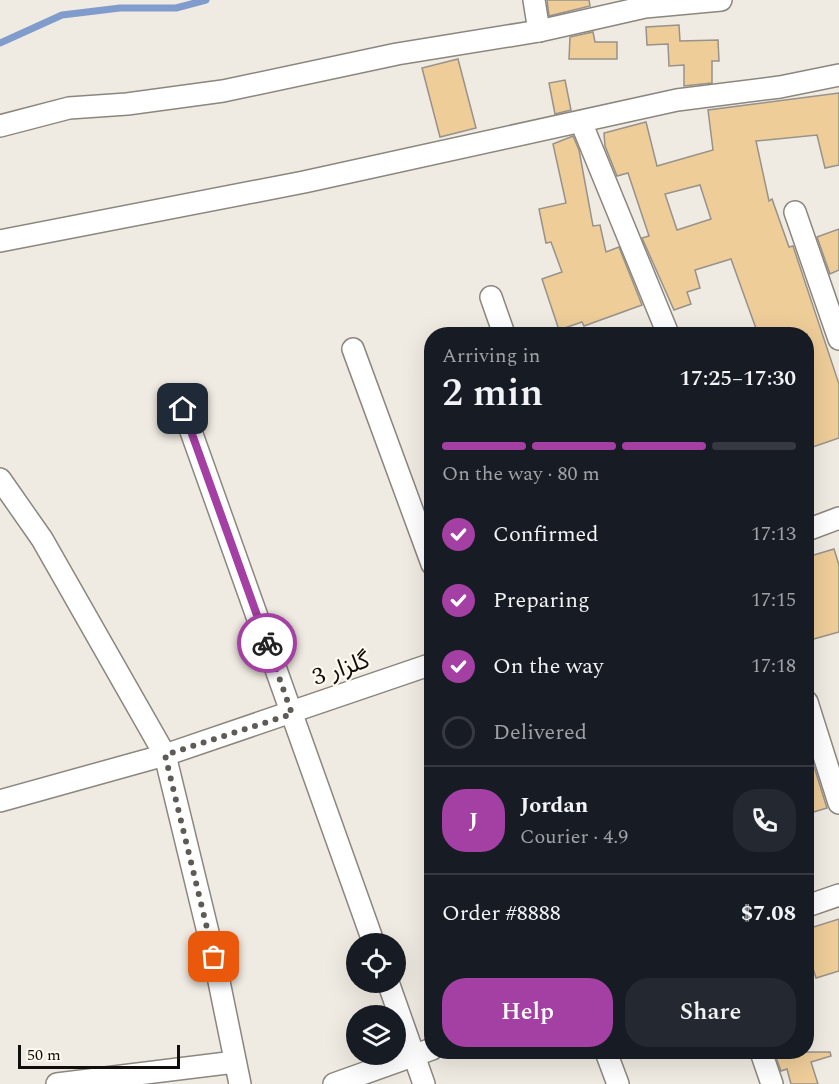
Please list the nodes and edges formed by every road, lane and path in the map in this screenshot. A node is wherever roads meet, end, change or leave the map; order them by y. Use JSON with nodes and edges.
{"nodes":[{"id":1,"x":534,"y":0,"type":"edge"},
{"id":2,"x":721,"y":0,"type":"edge"},
{"id":3,"x":644,"y":4,"type":"edge"},
{"id":4,"x":539,"y":30,"type":"junction"},
{"id":5,"x":839,"y":75,"type":"edge"},
{"id":6,"x":581,"y":122,"type":"junction"},
{"id":7,"x":0,"y":126,"type":"edge"},
{"id":8,"x":795,"y":212,"type":"dead end"},
{"id":9,"x":0,"y":241,"type":"edge"},
{"id":10,"x":491,"y":297,"type":"dead end"},
{"id":11,"x":502,"y":327,"type":"edge"},
{"id":12,"x":665,"y":327,"type":"edge"},
{"id":13,"x":839,"y":339,"type":"edge"},
{"id":14,"x":353,"y":349,"type":"dead end"},
{"id":15,"x":183,"y":409,"type":"dead end"},
{"id":16,"x":0,"y":479,"type":"edge"},
{"id":17,"x":839,"y":518,"type":"edge"},
{"id":18,"x":814,"y":527,"type":"edge"},
{"id":19,"x":424,"y":542,"type":"edge"},
{"id":20,"x":424,"y":667,"type":"edge"},
{"id":21,"x":292,"y":714,"type":"junction"},
{"id":22,"x":814,"y":724,"type":"edge"},
{"id":23,"x":165,"y":755,"type":"junction"},
{"id":24,"x":0,"y":801,"type":"edge"},
{"id":25,"x":839,"y":803,"type":"edge"},
{"id":26,"x":839,"y":895,"type":"edge"},
{"id":27,"x":814,"y":904,"type":"edge"},
{"id":28,"x":370,"y":933,"type":"edge"},
{"id":29,"x":393,"y":993,"type":"edge"},
{"id":30,"x":423,"y":1053,"type":"edge"},
{"id":31,"x":609,"y":1059,"type":"edge"},
{"id":32,"x":763,"y":1059,"type":"edge"},
{"id":33,"x":235,"y":1062,"type":"junction"},
{"id":34,"x":57,"y":1084,"type":"edge"},
{"id":35,"x":240,"y":1084,"type":"edge"},
{"id":36,"x":334,"y":1084,"type":"edge"},
{"id":37,"x":424,"y":1084,"type":"edge"},
{"id":38,"x":618,"y":1084,"type":"edge"},
{"id":39,"x":772,"y":1084,"type":"edge"}],
"edges":[{"from":1,"to":4,"type":"street"},
{"from":2,"to":3,"type":"street"},
{"from":3,"to":4,"type":"street"},
{"from":4,"to":7,"type":"street"},
{"from":5,"to":6,"type":"street"},
{"from":6,"to":9,"type":"street"},
{"from":6,"to":12,"type":"street"},
{"from":8,"to":13,"type":"street"},
{"from":10,"to":11,"type":"street"},
{"from":14,"to":19,"type":"street"},
{"from":15,"to":21,"type":"street"},
{"from":16,"to":23,"type":"street"},
{"from":17,"to":18,"type":"street"},
{"from":20,"to":21,"type":"street","name":"گلزار 3"},
{"from":21,"to":23,"type":"street","name":"گلزار 3"},
{"from":21,"to":28,"type":"street"},
{"from":22,"to":25,"type":"street"},
{"from":23,"to":24,"type":"street","name":"گلزار 3"},
{"from":23,"to":33,"type":"street"},
{"from":26,"to":27,"type":"street"},
{"from":29,"to":30,"type":"street"},
{"from":30,"to":36,"type":"street"},
{"from":30,"to":37,"type":"street"},
{"from":31,"to":38,"type":"street"},
{"from":32,"to":39,"type":"street"},
{"from":33,"to":34,"type":"street"},
{"from":33,"to":35,"type":"street"}]}
